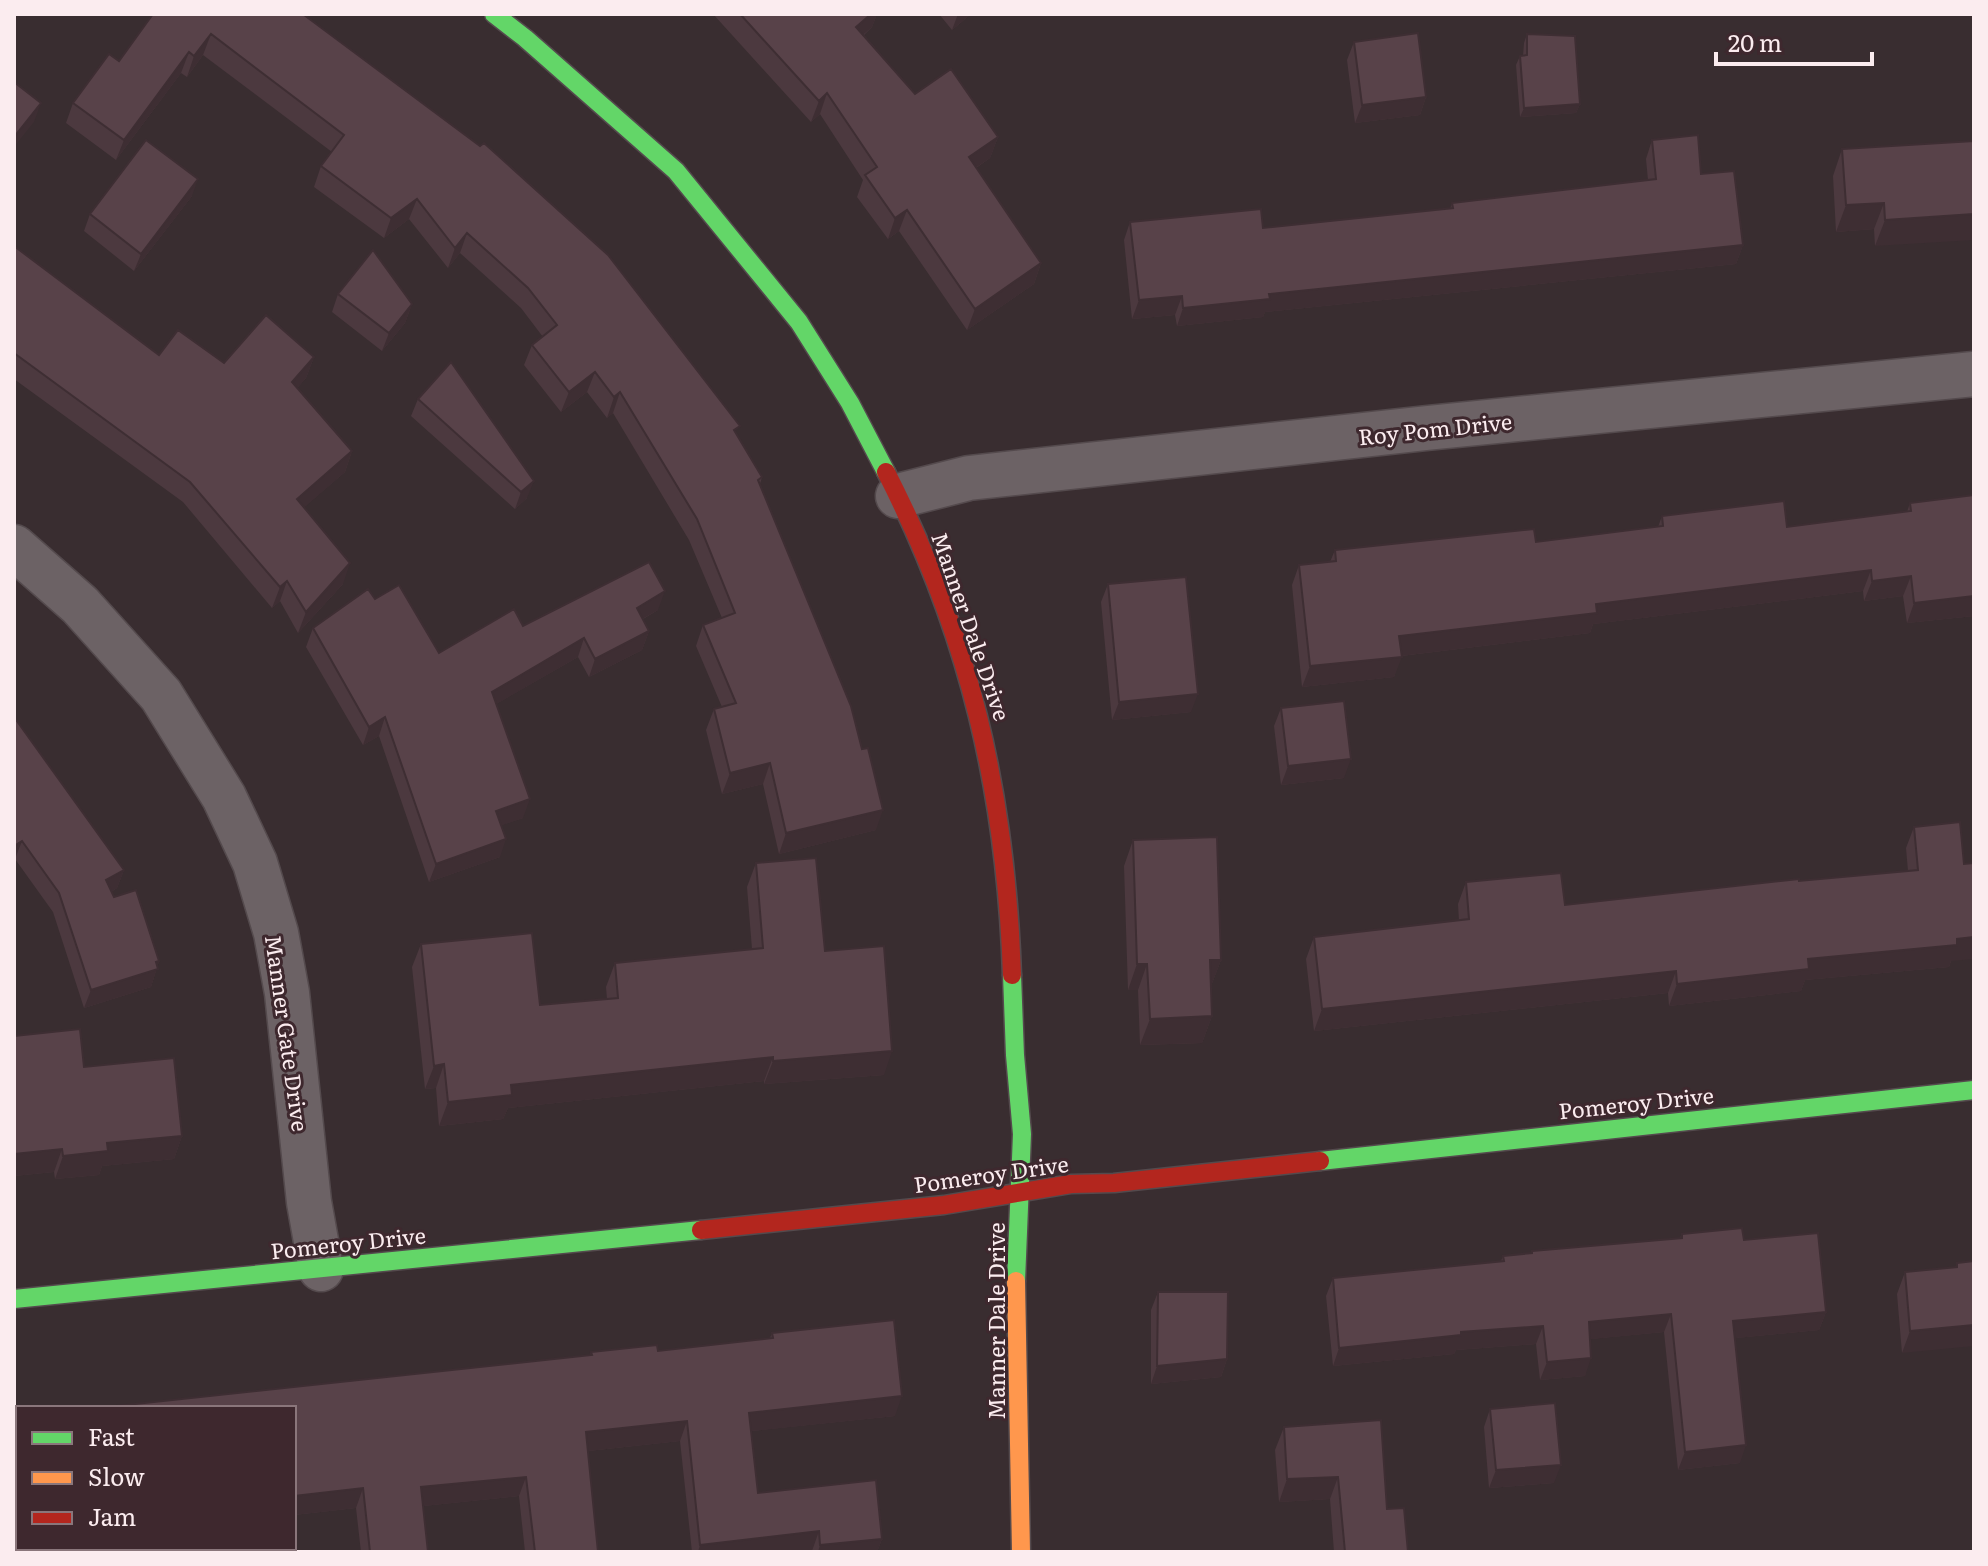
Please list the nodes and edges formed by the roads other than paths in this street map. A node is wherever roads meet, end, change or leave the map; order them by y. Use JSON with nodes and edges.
{"nodes":[{"id":1,"x":494,"y":14,"type":"edge"},
{"id":2,"x":1974,"y":374,"type":"edge"},
{"id":3,"x":898,"y":496,"type":"junction"},
{"id":4,"x":14,"y":547,"type":"edge"},
{"id":5,"x":1974,"y":1090,"type":"edge"},
{"id":6,"x":1020,"y":1193,"type":"junction"},
{"id":7,"x":321,"y":1269,"type":"junction"},
{"id":8,"x":14,"y":1299,"type":"edge"},
{"id":9,"x":1021,"y":1552,"type":"edge"}],
"edges":[{"from":1,"to":3,"type":"street","name":"Manner Dale Drive"},
{"from":2,"to":3,"type":"street","name":"Roy Pom Drive"},
{"from":3,"to":6,"type":"street","name":"Manner Dale Drive"},
{"from":4,"to":7,"type":"street","name":"Manner Gate Drive"},
{"from":5,"to":6,"type":"street","name":"Pomeroy Drive"},
{"from":6,"to":7,"type":"street","name":"Pomeroy Drive"},
{"from":6,"to":9,"type":"street","name":"Manner Dale Drive"},
{"from":7,"to":8,"type":"street","name":"Pomeroy Drive"}]}
